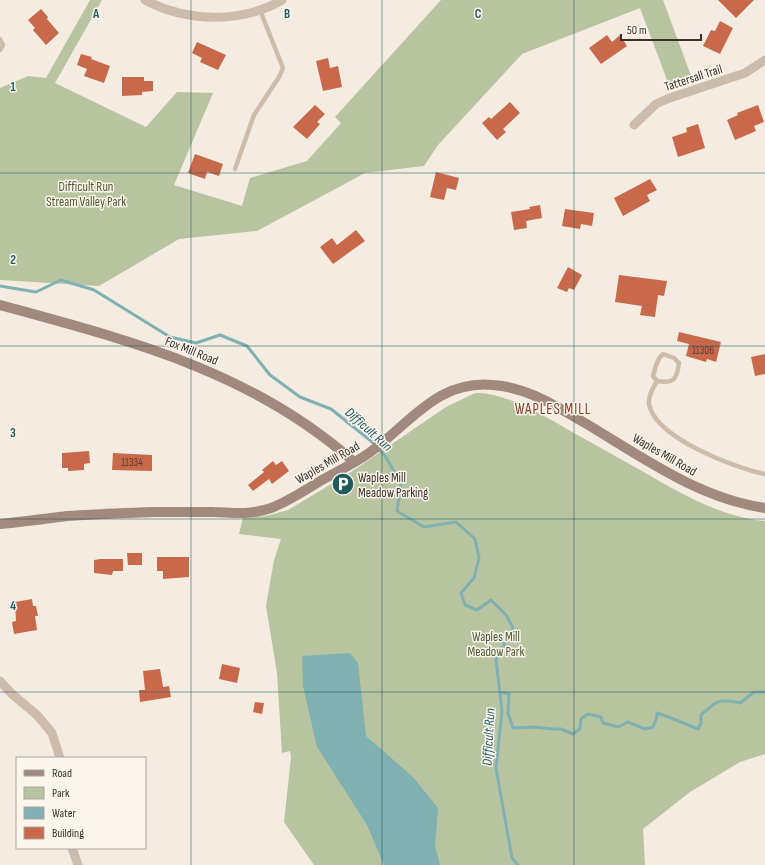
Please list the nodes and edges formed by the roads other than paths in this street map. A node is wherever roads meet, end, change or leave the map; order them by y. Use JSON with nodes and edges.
{"nodes":[{"id":1,"x":145,"y":0,"type":"edge"},
{"id":2,"x":282,"y":0,"type":"edge"},
{"id":3,"x":260,"y":10,"type":"junction"},
{"id":4,"x":0,"y":39,"type":"edge"},
{"id":5,"x":0,"y":50,"type":"edge"},
{"id":6,"x":765,"y":60,"type":"edge"},
{"id":7,"x":634,"y":125,"type":"dead end"},
{"id":8,"x":235,"y":169,"type":"dead end"},
{"id":9,"x":0,"y":305,"type":"edge"},
{"id":10,"x":657,"y":381,"type":"junction"},
{"id":11,"x":354,"y":462,"type":"junction"},
{"id":12,"x":765,"y":474,"type":"edge"},
{"id":13,"x":765,"y":508,"type":"edge"},
{"id":14,"x":0,"y":524,"type":"edge"},
{"id":15,"x":0,"y":681,"type":"edge"},
{"id":16,"x":60,"y":757,"type":"edge"},
{"id":17,"x":72,"y":849,"type":"edge"},
{"id":18,"x":78,"y":865,"type":"edge"}],
"edges":[{"from":1,"to":3,"type":"street"},
{"from":2,"to":3,"type":"street"},
{"from":3,"to":8,"type":"lane"},
{"from":4,"to":5,"type":"lane"},
{"from":6,"to":7,"type":"street","name":"Tattersall Trail"},
{"from":9,"to":11,"type":"main road","name":"Fox Mill Road"},
{"from":10,"to":10,"type":"lane"},
{"from":10,"to":12,"type":"lane"},
{"from":11,"to":13,"type":"main road","name":"Waples Mill Road"},
{"from":11,"to":14,"type":"main road","name":"Waples Mill Road"},
{"from":15,"to":16,"type":"street"},
{"from":17,"to":18,"type":"street"}]}
